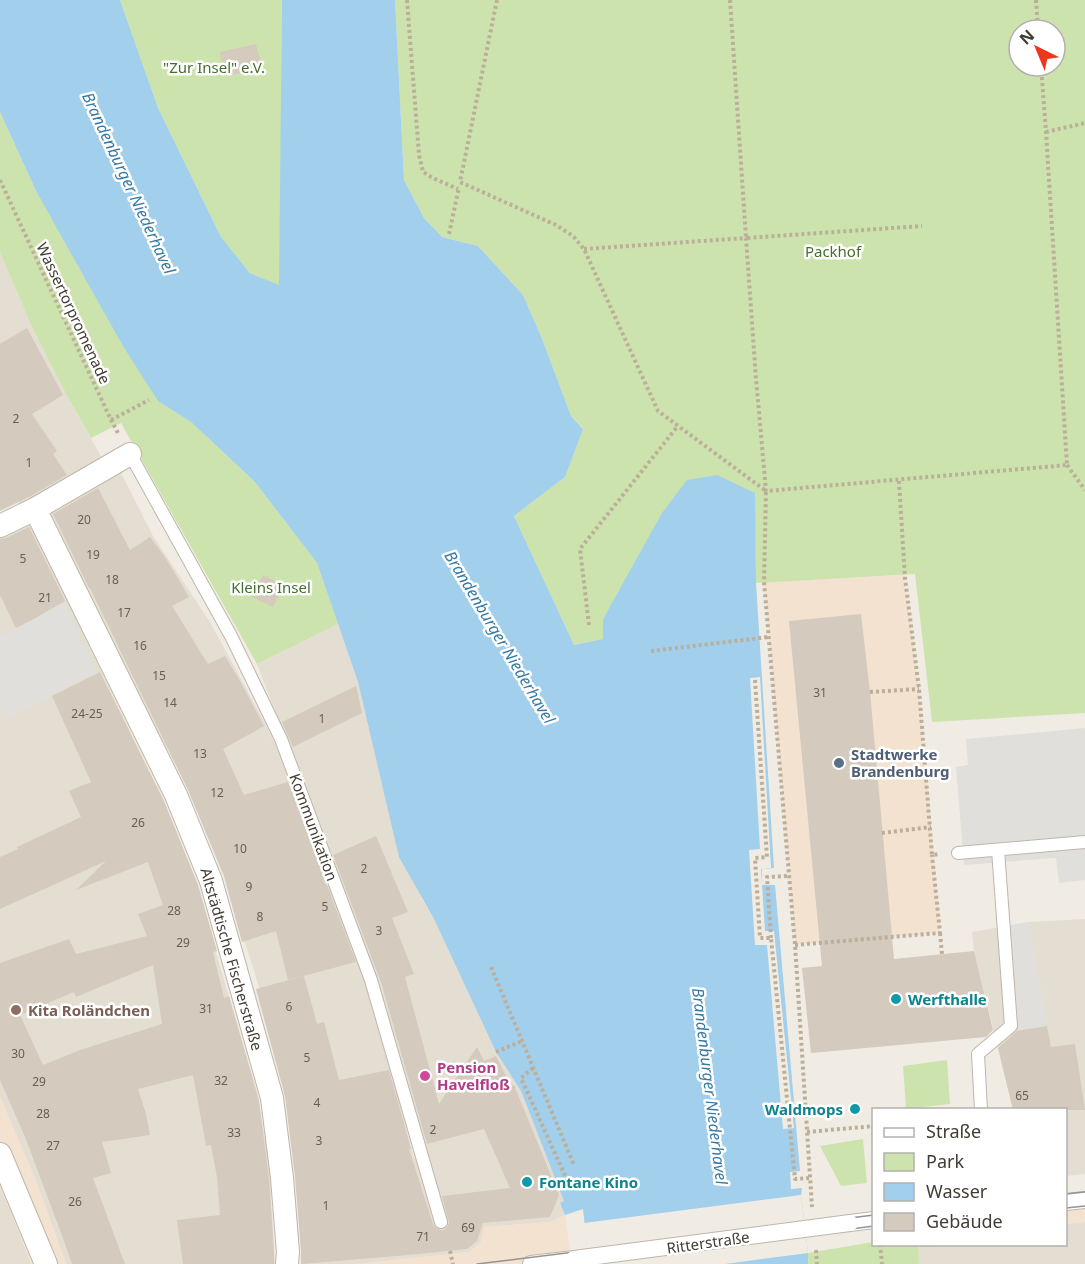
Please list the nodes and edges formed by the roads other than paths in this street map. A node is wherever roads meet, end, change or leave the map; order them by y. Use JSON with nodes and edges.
{"nodes":[{"id":1,"x":130,"y":454,"type":"joint"},
{"id":2,"x":35,"y":509,"type":"junction"},
{"id":3,"x":2,"y":521,"type":"edge"},
{"id":4,"x":1085,"y":842,"type":"edge"},
{"id":5,"x":998,"y":850,"type":"junction"},
{"id":6,"x":958,"y":853,"type":"road end"},
{"id":7,"x":981,"y":1108,"type":"edge"},
{"id":8,"x":0,"y":1154,"type":"edge"},
{"id":9,"x":1085,"y":1200,"type":"edge"},
{"id":10,"x":1067,"y":1202,"type":"edge"},
{"id":11,"x":872,"y":1220,"type":"edge"},
{"id":12,"x":441,"y":1222,"type":"dead end"},
{"id":13,"x":46,"y":1264,"type":"edge"},
{"id":14,"x":287,"y":1264,"type":"edge"},
{"id":15,"x":531,"y":1264,"type":"edge"}],
"edges":[{"from":1,"to":2,"type":"street"},
{"from":1,"to":12,"type":"lane","name":"Kommunikation"},
{"from":2,"to":3,"type":"street"},
{"from":2,"to":14,"type":"street","name":"Altstädtische Fischerstraße"},
{"from":4,"to":5,"type":"lane"},
{"from":5,"to":6,"type":"lane"},
{"from":5,"to":7,"type":"lane"},
{"from":8,"to":13,"type":"street"},
{"from":9,"to":10,"type":"street"},
{"from":11,"to":15,"type":"street","name":"Ritterstraße","bridge":true}]}
